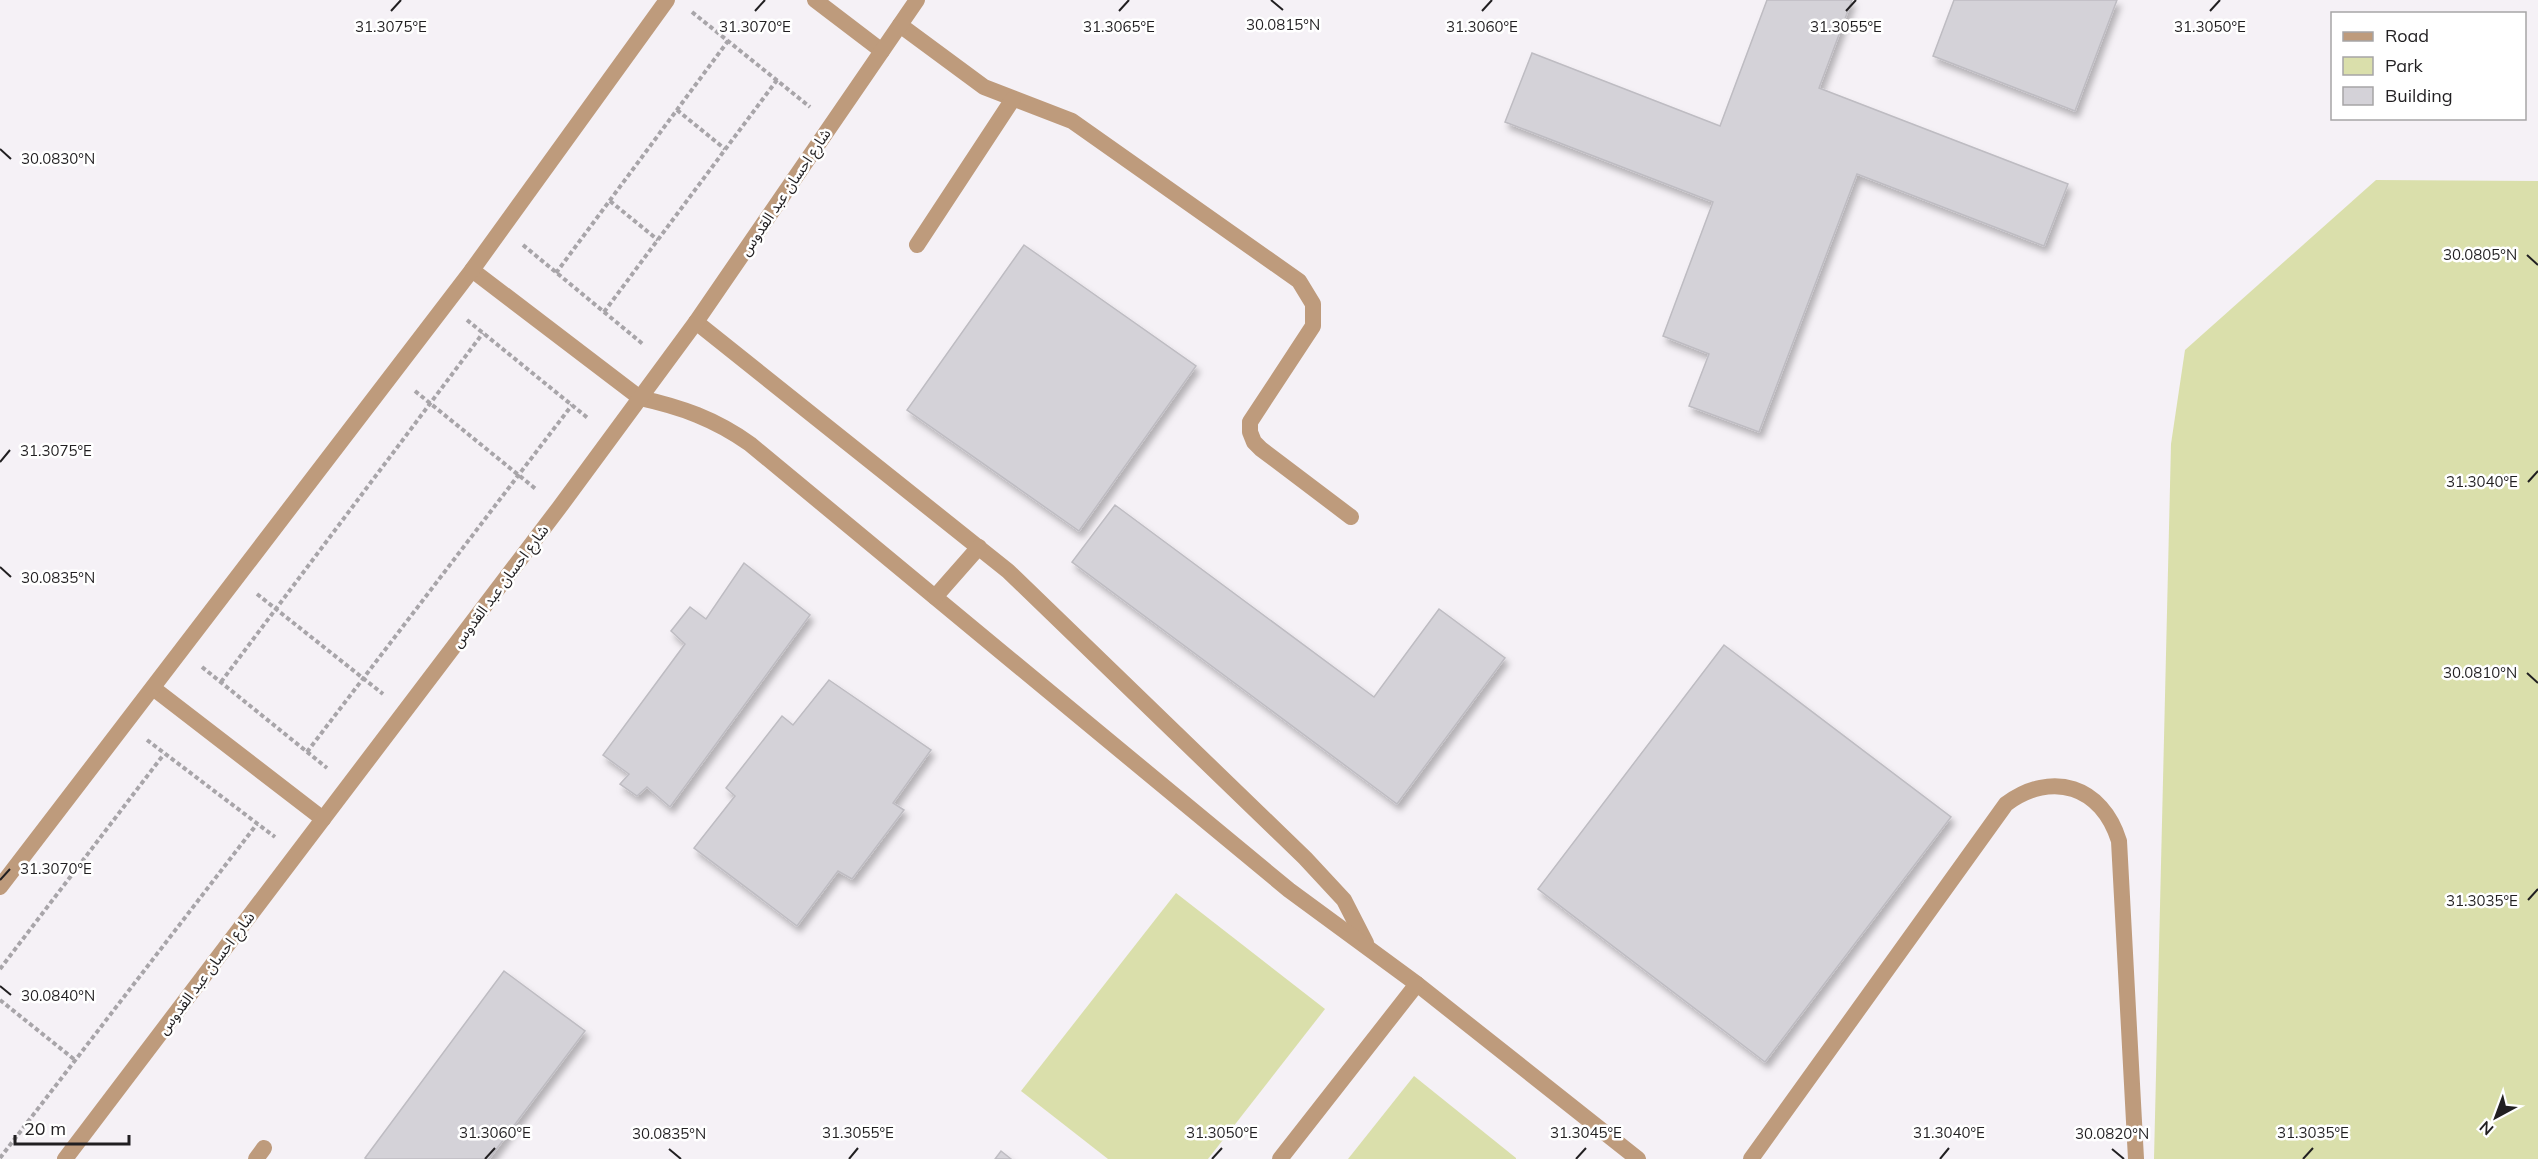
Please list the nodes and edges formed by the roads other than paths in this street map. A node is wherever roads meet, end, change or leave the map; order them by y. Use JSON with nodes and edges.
{"nodes":[{"id":1,"x":668,"y":0,"type":"edge"},
{"id":2,"x":815,"y":0,"type":"edge"},
{"id":3,"x":917,"y":0,"type":"edge"},
{"id":4,"x":900,"y":25,"type":"junction"},
{"id":5,"x":882,"y":51,"type":"junction"},
{"id":6,"x":1013,"y":99,"type":"junction"},
{"id":7,"x":917,"y":245,"type":"dead end"},
{"id":8,"x":472,"y":270,"type":"junction"},
{"id":9,"x":696,"y":322,"type":"junction"},
{"id":10,"x":640,"y":398,"type":"junction"},
{"id":11,"x":1351,"y":517,"type":"dead end"},
{"id":12,"x":980,"y":546,"type":"junction"},
{"id":13,"x":935,"y":597,"type":"junction"},
{"id":14,"x":153,"y":688,"type":"junction"},
{"id":15,"x":322,"y":819,"type":"junction"},
{"id":16,"x":0,"y":887,"type":"edge"},
{"id":17,"x":1368,"y":947,"type":"junction"},
{"id":18,"x":1417,"y":984,"type":"junction"},
{"id":19,"x":65,"y":1159,"type":"edge"},
{"id":20,"x":1280,"y":1159,"type":"edge"},
{"id":21,"x":1638,"y":1159,"type":"edge"},
{"id":22,"x":1751,"y":1159,"type":"edge"},
{"id":23,"x":2136,"y":1159,"type":"edge"}],
"edges":[{"from":1,"to":8,"type":"street"},
{"from":2,"to":5,"type":"street"},
{"from":3,"to":4,"type":"street","name":"شارع احسان عبد القدوس"},
{"from":4,"to":5,"type":"street","name":"شارع احسان عبد القدوس"},
{"from":4,"to":6,"type":"street"},
{"from":5,"to":9,"type":"street","name":"شارع احسان عبد القدوس"},
{"from":6,"to":7,"type":"street"},
{"from":6,"to":11,"type":"street"},
{"from":8,"to":10,"type":"street"},
{"from":8,"to":14,"type":"street"},
{"from":9,"to":10,"type":"street","name":"شارع احسان عبد القدوس"},
{"from":9,"to":12,"type":"street"},
{"from":10,"to":13,"type":"street"},
{"from":10,"to":15,"type":"street","name":"شارع احسان عبد القدوس"},
{"from":12,"to":13,"type":"street"},
{"from":12,"to":17,"type":"street"},
{"from":13,"to":17,"type":"street"},
{"from":14,"to":15,"type":"street"},
{"from":14,"to":16,"type":"street"},
{"from":15,"to":19,"type":"street","name":"شارع احسان عبد القدوس"},
{"from":17,"to":18,"type":"street"},
{"from":18,"to":20,"type":"street"},
{"from":18,"to":21,"type":"street"},
{"from":22,"to":23,"type":"street"}]}
